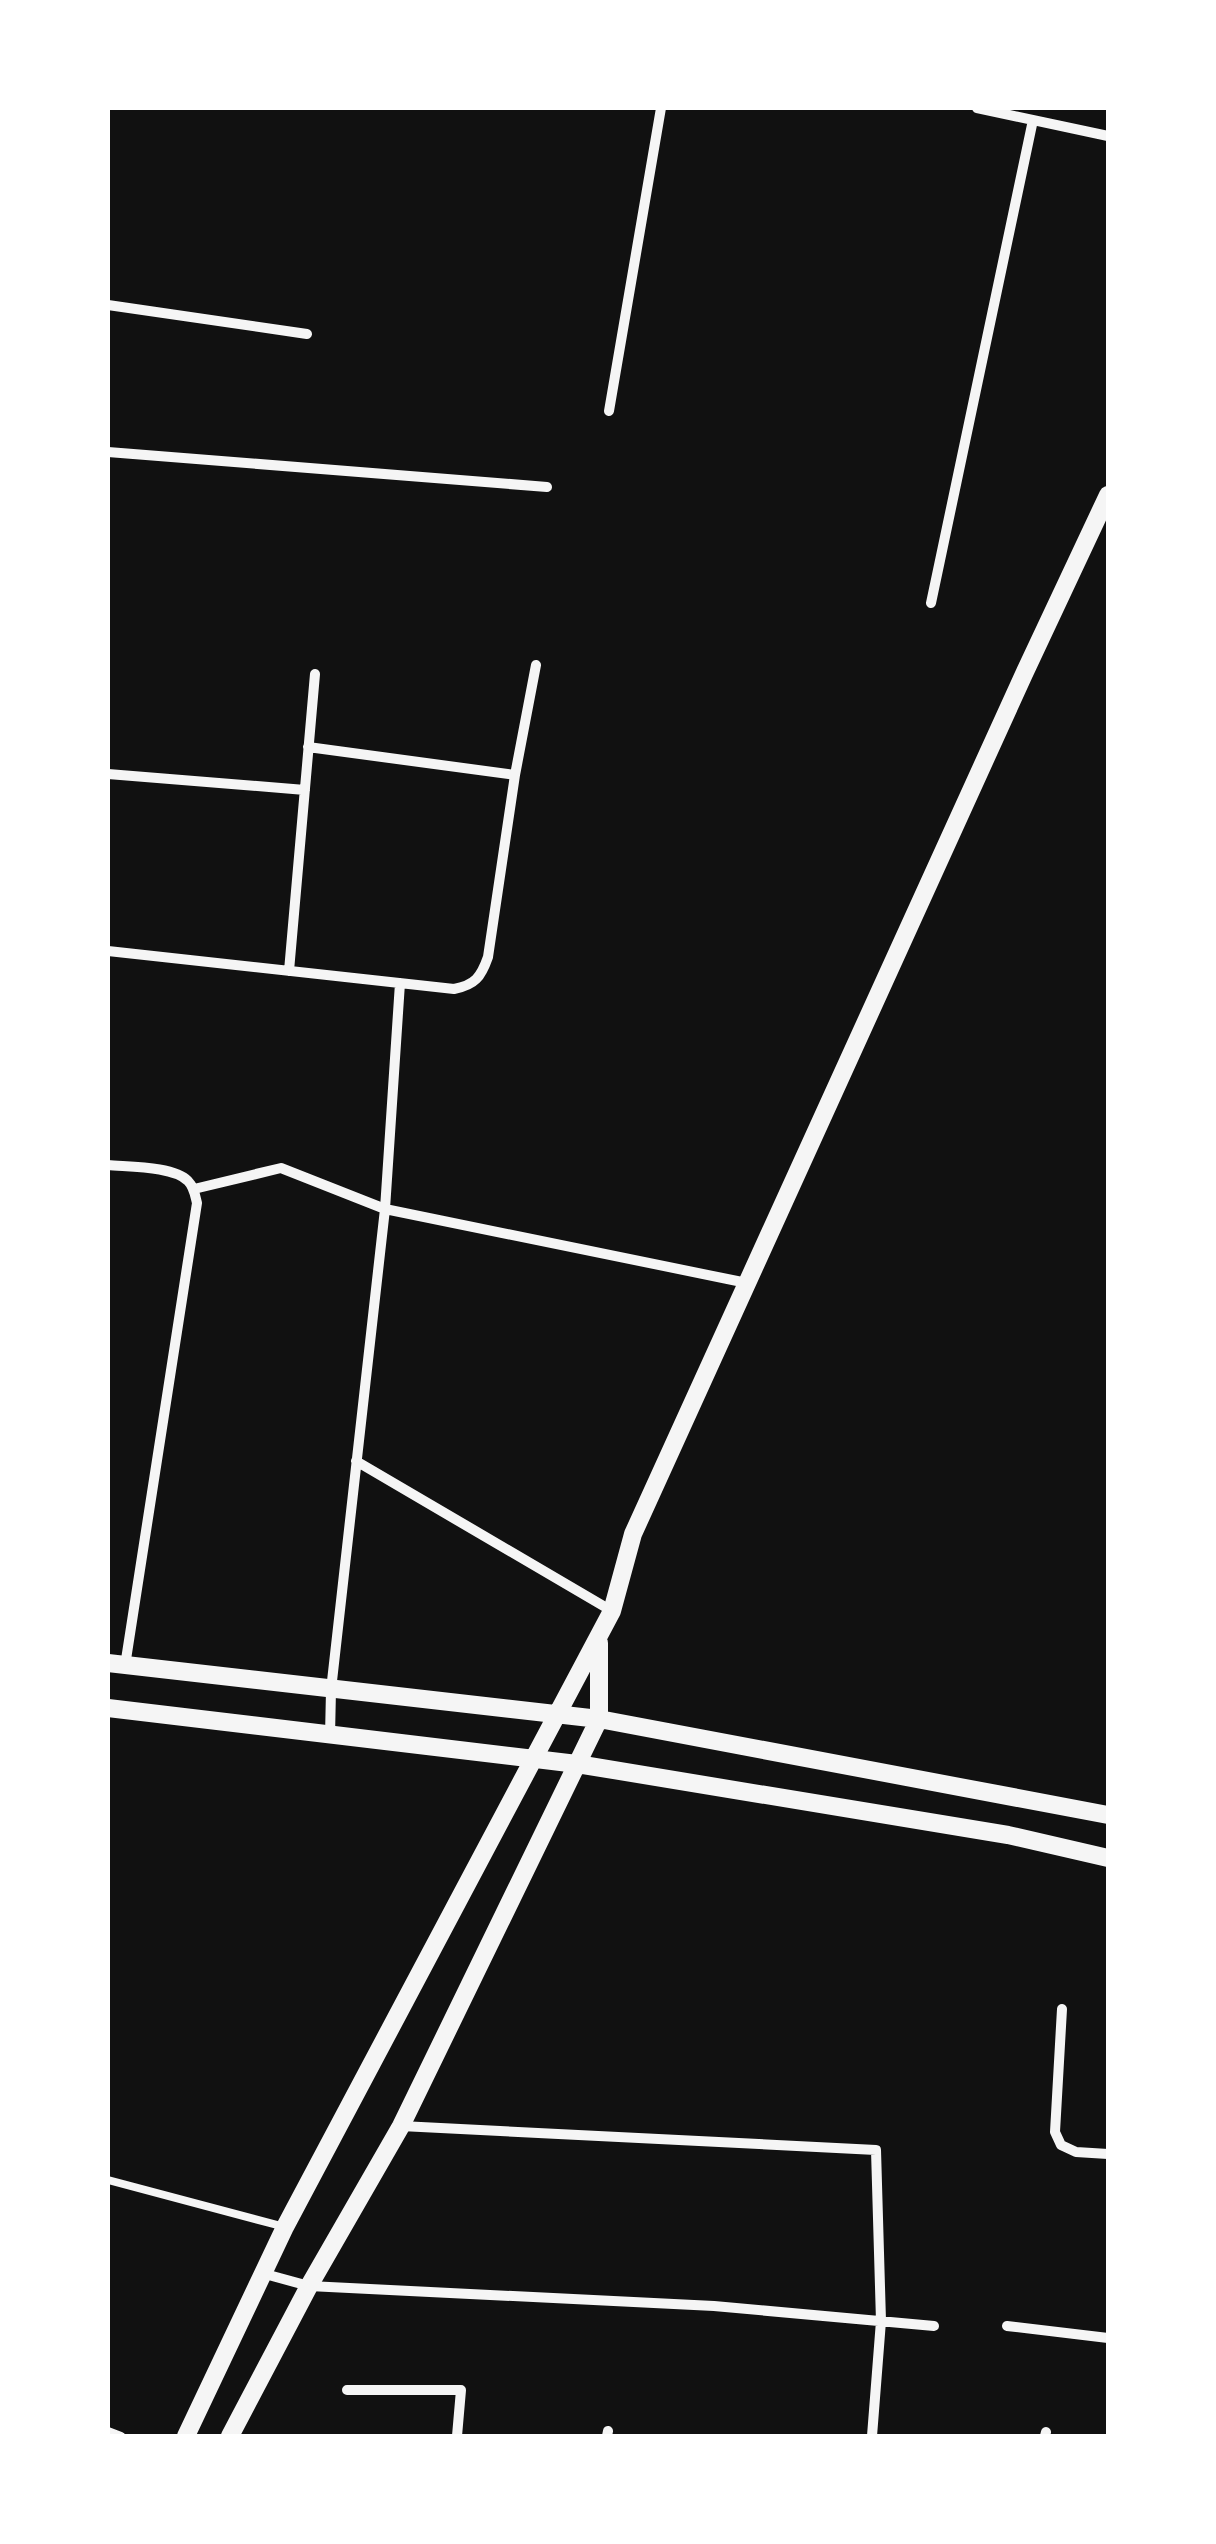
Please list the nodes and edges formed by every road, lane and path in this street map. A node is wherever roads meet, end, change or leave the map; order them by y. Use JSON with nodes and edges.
{"nodes":[{"id":1,"x":661,"y":108,"type":"edge"},
{"id":2,"x":977,"y":108,"type":"edge"},
{"id":3,"x":1033,"y":120,"type":"junction"},
{"id":4,"x":1108,"y":136,"type":"edge"},
{"id":5,"x":108,"y":306,"type":"edge"},
{"id":6,"x":307,"y":334,"type":"dead end"},
{"id":7,"x":609,"y":412,"type":"dead end"},
{"id":8,"x":108,"y":452,"type":"edge"},
{"id":9,"x":547,"y":487,"type":"dead end"},
{"id":10,"x":1108,"y":494,"type":"edge"},
{"id":11,"x":931,"y":603,"type":"dead end"},
{"id":12,"x":536,"y":665,"type":"dead end"},
{"id":13,"x":314,"y":674,"type":"dead end"},
{"id":14,"x":308,"y":747,"type":"junction"},
{"id":15,"x":108,"y":774,"type":"edge"},
{"id":16,"x":515,"y":775,"type":"junction"},
{"id":17,"x":305,"y":790,"type":"junction"},
{"id":18,"x":108,"y":951,"type":"edge"},
{"id":19,"x":290,"y":971,"type":"junction"},
{"id":20,"x":400,"y":983,"type":"junction"},
{"id":21,"x":108,"y":1165,"type":"edge"},
{"id":22,"x":194,"y":1188,"type":"junction"},
{"id":23,"x":385,"y":1210,"type":"junction"},
{"id":24,"x":747,"y":1283,"type":"junction"},
{"id":25,"x":356,"y":1461,"type":"junction"},
{"id":26,"x":612,"y":1611,"type":"junction"},
{"id":27,"x":599,"y":1637,"type":"junction"},
{"id":28,"x":116,"y":1665,"type":"edge"},
{"id":29,"x":331,"y":1690,"type":"junction"},
{"id":30,"x":108,"y":1708,"type":"edge"},
{"id":31,"x":556,"y":1716,"type":"junction"},
{"id":32,"x":599,"y":1719,"type":"junction"},
{"id":33,"x":330,"y":1736,"type":"junction"},
{"id":34,"x":533,"y":1761,"type":"junction"},
{"id":35,"x":577,"y":1764,"type":"junction"},
{"id":36,"x":1108,"y":1815,"type":"edge"},
{"id":37,"x":1108,"y":1858,"type":"edge"},
{"id":38,"x":1062,"y":2009,"type":"dead end"},
{"id":39,"x":401,"y":2126,"type":"junction"},
{"id":40,"x":1108,"y":2154,"type":"edge"},
{"id":41,"x":108,"y":2180,"type":"edge"},
{"id":42,"x":285,"y":2227,"type":"junction"},
{"id":43,"x":264,"y":2274,"type":"junction"},
{"id":44,"x":309,"y":2286,"type":"junction"},
{"id":45,"x":881,"y":2322,"type":"junction"},
{"id":46,"x":934,"y":2326,"type":"dead end"},
{"id":47,"x":1007,"y":2326,"type":"dead end"},
{"id":48,"x":1108,"y":2338,"type":"edge"},
{"id":49,"x":347,"y":2390,"type":"dead end"},
{"id":50,"x":108,"y":2431,"type":"edge"},
{"id":51,"x":120,"y":2436,"type":"edge"},
{"id":52,"x":186,"y":2436,"type":"edge"},
{"id":53,"x":230,"y":2436,"type":"edge"},
{"id":54,"x":457,"y":2436,"type":"edge"},
{"id":55,"x":872,"y":2436,"type":"edge"}],
"edges":[{"from":1,"to":7,"type":"street"},
{"from":2,"to":3,"type":"street"},
{"from":3,"to":4,"type":"street"},
{"from":3,"to":11,"type":"street"},
{"from":5,"to":6,"type":"street"},
{"from":8,"to":9,"type":"street"},
{"from":10,"to":24,"type":"street"},
{"from":12,"to":16,"type":"street"},
{"from":13,"to":14,"type":"street"},
{"from":14,"to":16,"type":"street"},
{"from":14,"to":17,"type":"street"},
{"from":15,"to":17,"type":"street"},
{"from":16,"to":20,"type":"street"},
{"from":17,"to":19,"type":"street"},
{"from":18,"to":19,"type":"street"},
{"from":19,"to":20,"type":"street"},
{"from":20,"to":23,"type":"street"},
{"from":21,"to":22,"type":"street"},
{"from":22,"to":23,"type":"street"},
{"from":22,"to":28,"type":"street"},
{"from":23,"to":24,"type":"street"},
{"from":23,"to":25,"type":"street"},
{"from":24,"to":26,"type":"street"},
{"from":25,"to":26,"type":"street"},
{"from":25,"to":29,"type":"street"},
{"from":26,"to":27,"type":"street"},
{"from":27,"to":31,"type":"street"},
{"from":27,"to":32,"type":"street"},
{"from":28,"to":29,"type":"street"},
{"from":29,"to":31,"type":"street"},
{"from":29,"to":33,"type":"street"},
{"from":30,"to":33,"type":"street"},
{"from":31,"to":32,"type":"street"},
{"from":31,"to":34,"type":"street"},
{"from":32,"to":35,"type":"street"},
{"from":32,"to":36,"type":"street"},
{"from":33,"to":34,"type":"street"},
{"from":34,"to":35,"type":"street"},
{"from":34,"to":42,"type":"street"},
{"from":35,"to":37,"type":"street"},
{"from":35,"to":39,"type":"street"},
{"from":38,"to":40,"type":"street"},
{"from":39,"to":44,"type":"street"},
{"from":39,"to":45,"type":"street"},
{"from":41,"to":42,"type":"lane"},
{"from":42,"to":43,"type":"street"},
{"from":43,"to":44,"type":"street"},
{"from":43,"to":52,"type":"street"},
{"from":44,"to":45,"type":"street"},
{"from":44,"to":53,"type":"street"},
{"from":45,"to":46,"type":"street"},
{"from":45,"to":55,"type":"street"},
{"from":47,"to":48,"type":"street"},
{"from":49,"to":54,"type":"street"},
{"from":50,"to":51,"type":"lane"}]}
